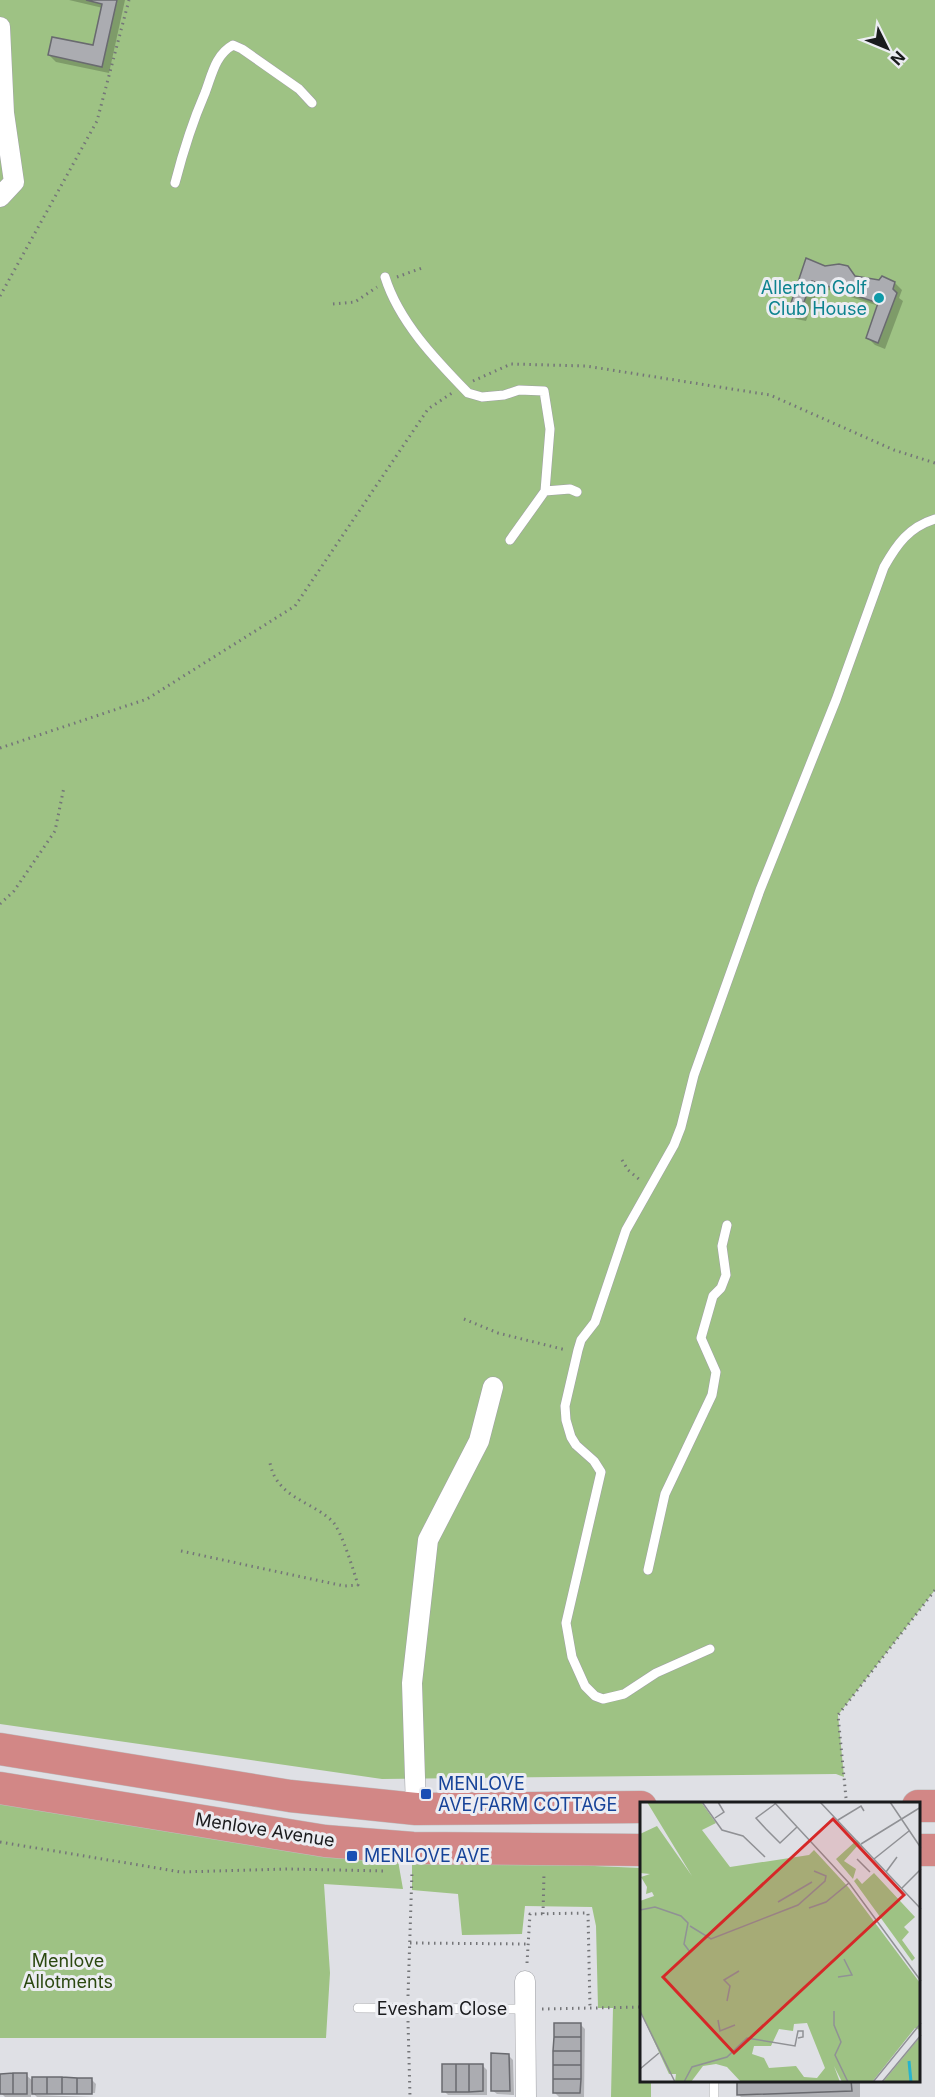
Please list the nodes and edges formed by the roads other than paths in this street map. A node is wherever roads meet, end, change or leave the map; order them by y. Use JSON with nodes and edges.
{"nodes":[{"id":1,"x":0,"y":27,"type":"edge"},
{"id":2,"x":312,"y":103,"type":"dead end"},
{"id":3,"x":175,"y":183,"type":"dead end"},
{"id":4,"x":0,"y":197,"type":"edge"},
{"id":5,"x":386,"y":277,"type":"dead end"},
{"id":6,"x":545,"y":491,"type":"junction"},
{"id":7,"x":577,"y":492,"type":"dead end"},
{"id":8,"x":935,"y":519,"type":"edge"},
{"id":9,"x":510,"y":540,"type":"dead end"},
{"id":10,"x":727,"y":1225,"type":"dead end"},
{"id":11,"x":493,"y":1387,"type":"dead end"},
{"id":12,"x":648,"y":1570,"type":"dead end"},
{"id":13,"x":710,"y":1649,"type":"dead end"},
{"id":14,"x":0,"y":1749,"type":"edge"},
{"id":15,"x":0,"y":1788,"type":"edge"},
{"id":16,"x":640,"y":1807,"type":"edge"},
{"id":17,"x":416,"y":1809,"type":"junction"},
{"id":18,"x":413,"y":1848,"type":"junction"},
{"id":19,"x":640,"y":1850,"type":"edge"},
{"id":20,"x":525,"y":1981,"type":"road end"},
{"id":21,"x":358,"y":2008,"type":"dead end"},
{"id":22,"x":526,"y":2009,"type":"junction"},
{"id":23,"x":526,"y":2097,"type":"edge"}],
"edges":[{"from":1,"to":4,"type":"street"},
{"from":2,"to":3,"type":"lane"},
{"from":5,"to":6,"type":"lane"},
{"from":6,"to":7,"type":"lane"},
{"from":6,"to":9,"type":"lane"},
{"from":8,"to":13,"type":"lane"},
{"from":10,"to":12,"type":"lane"},
{"from":11,"to":17,"type":"street"},
{"from":14,"to":17,"type":"highway","name":"Menlove Avenue"},
{"from":15,"to":18,"type":"highway","name":"Menlove Avenue"},
{"from":16,"to":17,"type":"highway","name":"Menlove Avenue"},
{"from":17,"to":18,"type":"highway"},
{"from":18,"to":19,"type":"highway","name":"Menlove Avenue"},
{"from":20,"to":22,"type":"street","name":"Evesham Close"},
{"from":21,"to":22,"type":"lane","name":"Evesham Close"},
{"from":22,"to":23,"type":"street","name":"Evesham Close"}]}
